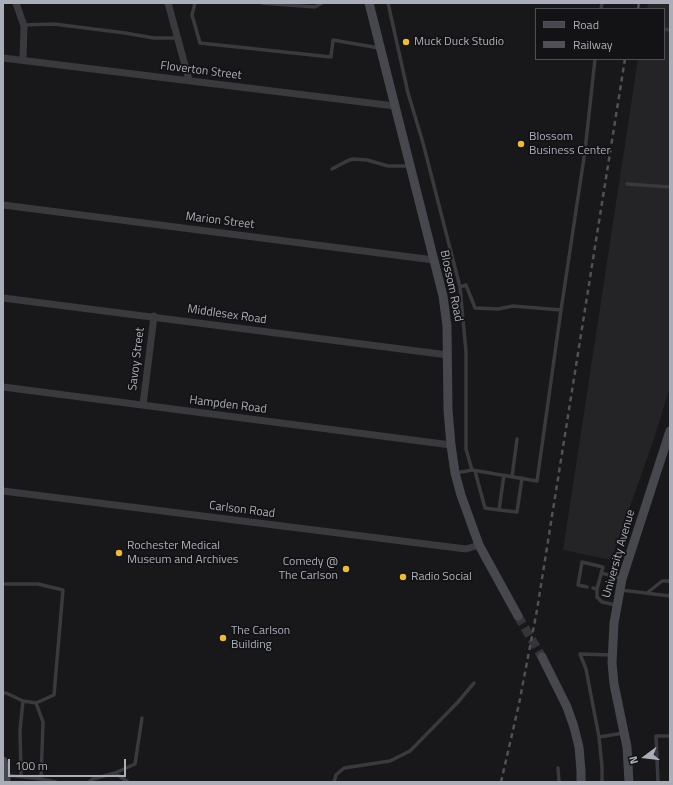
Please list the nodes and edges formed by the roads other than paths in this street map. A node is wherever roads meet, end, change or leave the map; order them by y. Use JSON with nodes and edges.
{"nodes":[{"id":1,"x":16,"y":3,"type":"edge"},
{"id":2,"x":168,"y":3,"type":"edge"},
{"id":3,"x":195,"y":3,"type":"edge"},
{"id":4,"x":262,"y":3,"type":"edge"},
{"id":5,"x":322,"y":3,"type":"edge"},
{"id":6,"x":369,"y":3,"type":"edge"},
{"id":7,"x":388,"y":3,"type":"edge"},
{"id":8,"x":23,"y":25,"type":"junction"},
{"id":9,"x":178,"y":38,"type":"junction"},
{"id":10,"x":380,"y":48,"type":"junction"},
{"id":11,"x":3,"y":58,"type":"edge"},
{"id":12,"x":23,"y":60,"type":"junction"},
{"id":13,"x":595,"y":60,"type":"edge"},
{"id":14,"x":189,"y":80,"type":"junction"},
{"id":15,"x":395,"y":106,"type":"junction"},
{"id":16,"x":410,"y":165,"type":"junction"},
{"id":17,"x":332,"y":169,"type":"dead end"},
{"id":18,"x":627,"y":184,"type":"dead end"},
{"id":19,"x":670,"y":187,"type":"edge"},
{"id":20,"x":3,"y":205,"type":"edge"},
{"id":21,"x":434,"y":260,"type":"junction"},
{"id":22,"x":460,"y":286,"type":"junction"},
{"id":23,"x":3,"y":298,"type":"edge"},
{"id":24,"x":561,"y":310,"type":"junction"},
{"id":25,"x":154,"y":316,"type":"junction"},
{"id":26,"x":448,"y":355,"type":"junction"},
{"id":27,"x":3,"y":387,"type":"edge"},
{"id":28,"x":143,"y":405,"type":"junction"},
{"id":29,"x":670,"y":431,"type":"edge"},
{"id":30,"x":517,"y":439,"type":"dead end"},
{"id":31,"x":451,"y":445,"type":"junction"},
{"id":32,"x":668,"y":446,"type":"edge"},
{"id":33,"x":474,"y":470,"type":"junction"},
{"id":34,"x":455,"y":473,"type":"junction"},
{"id":35,"x":504,"y":475,"type":"junction"},
{"id":36,"x":512,"y":477,"type":"junction"},
{"id":37,"x":522,"y":478,"type":"junction"},
{"id":38,"x":3,"y":492,"type":"edge"},
{"id":39,"x":500,"y":510,"type":"junction"},
{"id":40,"x":479,"y":545,"type":"junction"},
{"id":41,"x":601,"y":573,"type":"junction"},
{"id":42,"x":622,"y":578,"type":"junction"},
{"id":43,"x":670,"y":581,"type":"edge"},
{"id":44,"x":3,"y":584,"type":"edge"},
{"id":45,"x":587,"y":587,"type":"dead end"},
{"id":46,"x":620,"y":590,"type":"junction"},
{"id":47,"x":647,"y":593,"type":"junction"},
{"id":48,"x":670,"y":596,"type":"edge"},
{"id":49,"x":617,"y":605,"type":"junction"},
{"id":50,"x":518,"y":616,"type":"tunnel mouth"},
{"id":51,"x":612,"y":655,"type":"junction"},
{"id":52,"x":542,"y":657,"type":"tunnel mouth"},
{"id":53,"x":474,"y":683,"type":"dead end"},
{"id":54,"x":3,"y":692,"type":"edge"},
{"id":55,"x":22,"y":701,"type":"junction"},
{"id":56,"x":36,"y":703,"type":"junction"},
{"id":57,"x":142,"y":718,"type":"dead end"},
{"id":58,"x":625,"y":733,"type":"junction"},
{"id":59,"x":670,"y":736,"type":"edge"},
{"id":60,"x":599,"y":737,"type":"junction"},
{"id":61,"x":3,"y":761,"type":"edge"},
{"id":62,"x":558,"y":768,"type":"dead end"},
{"id":63,"x":115,"y":773,"type":"junction"},
{"id":64,"x":21,"y":776,"type":"junction"},
{"id":65,"x":6,"y":778,"type":"edge"},
{"id":66,"x":41,"y":779,"type":"junction"},
{"id":67,"x":56,"y":782,"type":"edge"},
{"id":68,"x":89,"y":782,"type":"edge"},
{"id":69,"x":128,"y":782,"type":"edge"},
{"id":70,"x":334,"y":782,"type":"edge"},
{"id":71,"x":559,"y":782,"type":"edge"},
{"id":72,"x":581,"y":782,"type":"edge"},
{"id":73,"x":602,"y":782,"type":"edge"},
{"id":74,"x":629,"y":782,"type":"edge"},
{"id":75,"x":658,"y":782,"type":"edge"}],
"edges":[{"from":1,"to":8,"type":"street"},
{"from":2,"to":9,"type":"street"},
{"from":3,"to":10,"type":"lane"},
{"from":4,"to":5,"type":"lane"},
{"from":6,"to":10,"type":"street","name":"Blossom Road"},
{"from":7,"to":22,"type":"lane"},
{"from":8,"to":9,"type":"lane"},
{"from":8,"to":12,"type":"street"},
{"from":9,"to":14,"type":"street"},
{"from":10,"to":15,"type":"street","name":"Blossom Road"},
{"from":11,"to":12,"type":"street","name":"Floverton Street"},
{"from":12,"to":14,"type":"street","name":"Floverton Street"},
{"from":13,"to":24,"type":"lane"},
{"from":14,"to":15,"type":"street","name":"Floverton Street"},
{"from":15,"to":16,"type":"street","name":"Blossom Road"},
{"from":16,"to":17,"type":"lane"},
{"from":16,"to":21,"type":"street","name":"Blossom Road"},
{"from":18,"to":19,"type":"lane"},
{"from":20,"to":21,"type":"street","name":"Marion Street"},
{"from":21,"to":26,"type":"street","name":"Blossom Road"},
{"from":22,"to":24,"type":"lane"},
{"from":22,"to":33,"type":"lane"},
{"from":23,"to":25,"type":"street","name":"Middlesex Road"},
{"from":24,"to":37,"type":"lane"},
{"from":25,"to":26,"type":"street","name":"Middlesex Road"},
{"from":25,"to":28,"type":"street","name":"Savoy Street"},
{"from":26,"to":31,"type":"street","name":"Blossom Road"},
{"from":27,"to":28,"type":"street","name":"Hampden Road"},
{"from":28,"to":31,"type":"street","name":"Hampden Road"},
{"from":29,"to":32,"type":"street","name":"University Avenue"},
{"from":30,"to":36,"type":"lane"},
{"from":31,"to":34,"type":"street","name":"Blossom Road"},
{"from":32,"to":42,"type":"street","name":"University Avenue"},
{"from":33,"to":34,"type":"lane"},
{"from":33,"to":35,"type":"lane"},
{"from":33,"to":39,"type":"lane"},
{"from":34,"to":40,"type":"street","name":"Blossom Road"},
{"from":35,"to":36,"type":"lane"},
{"from":35,"to":39,"type":"lane"},
{"from":36,"to":37,"type":"lane"},
{"from":37,"to":39,"type":"lane"},
{"from":38,"to":40,"type":"street","name":"Carlson Road"},
{"from":40,"to":50,"type":"street","name":"Blossom Road"},
{"from":41,"to":42,"type":"lane"},
{"from":41,"to":45,"type":"lane"},
{"from":41,"to":49,"type":"lane"},
{"from":42,"to":46,"type":"street","name":"University Avenue"},
{"from":43,"to":47,"type":"lane"},
{"from":44,"to":56,"type":"lane"},
{"from":46,"to":47,"type":"lane"},
{"from":46,"to":49,"type":"street","name":"University Avenue"},
{"from":47,"to":48,"type":"lane"},
{"from":49,"to":51,"type":"street","name":"University Avenue"},
{"from":51,"to":58,"type":"street","name":"University Avenue"},
{"from":51,"to":60,"type":"lane"},
{"from":52,"to":72,"type":"street"},
{"from":53,"to":70,"type":"lane"},
{"from":54,"to":55,"type":"lane"},
{"from":55,"to":56,"type":"lane"},
{"from":55,"to":64,"type":"lane"},
{"from":56,"to":66,"type":"lane"},
{"from":57,"to":63,"type":"lane"},
{"from":58,"to":60,"type":"lane"},
{"from":58,"to":74,"type":"street","name":"University Avenue"},
{"from":59,"to":75,"type":"lane"},
{"from":60,"to":73,"type":"lane"},
{"from":61,"to":65,"type":"street"},
{"from":62,"to":71,"type":"lane"},
{"from":63,"to":68,"type":"lane"},
{"from":63,"to":69,"type":"lane"},
{"from":64,"to":65,"type":"lane"},
{"from":64,"to":66,"type":"lane"},
{"from":66,"to":67,"type":"lane"}]}
